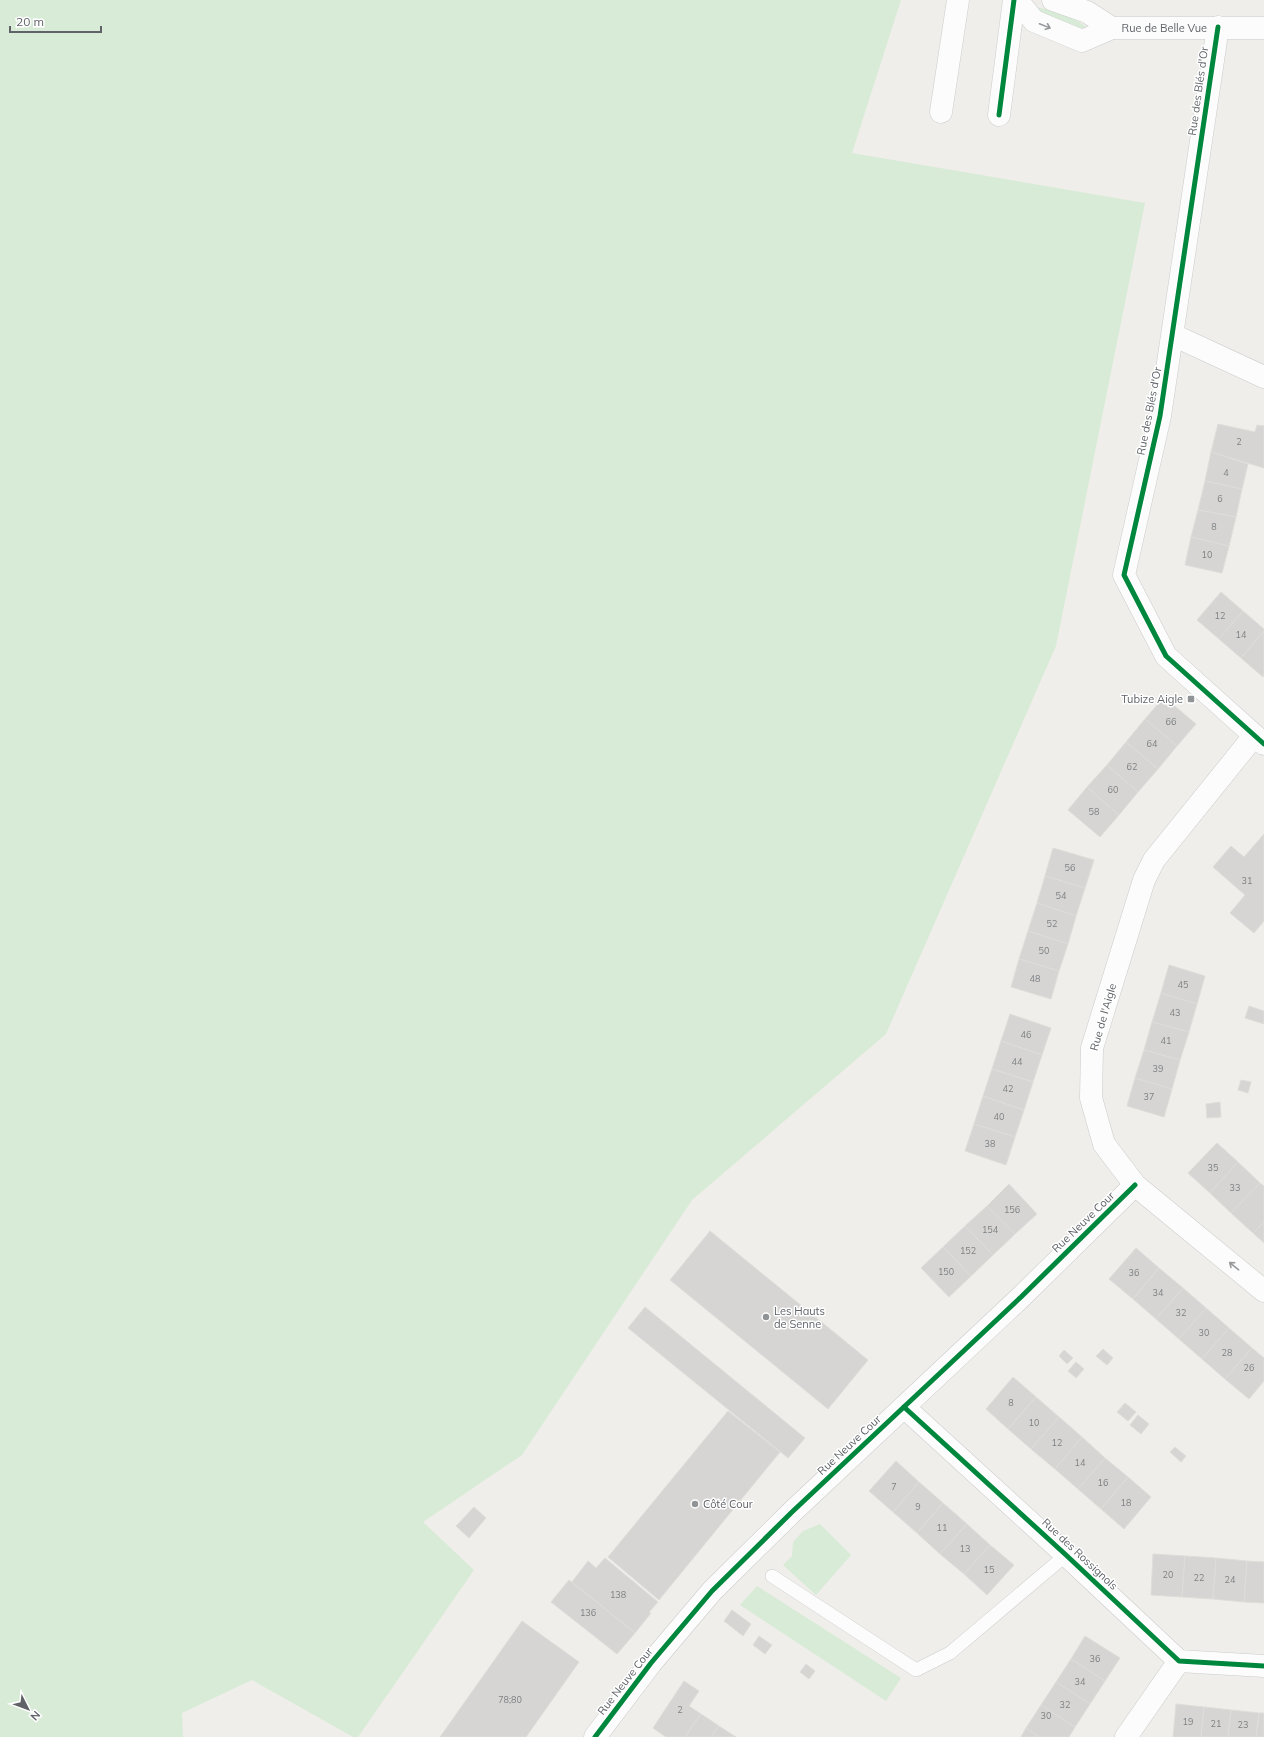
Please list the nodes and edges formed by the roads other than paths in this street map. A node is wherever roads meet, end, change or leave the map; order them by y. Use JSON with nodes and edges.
{"nodes":[{"id":1,"x":958,"y":0,"type":"edge"},
{"id":2,"x":1016,"y":0,"type":"edge"},
{"id":3,"x":1053,"y":0,"type":"edge"},
{"id":4,"x":1218,"y":27,"type":"junction"},
{"id":5,"x":1112,"y":28,"type":"junction"},
{"id":6,"x":1264,"y":28,"type":"edge"},
{"id":7,"x":941,"y":112,"type":"dead end"},
{"id":8,"x":999,"y":115,"type":"dead end"},
{"id":9,"x":1172,"y":335,"type":"junction"},
{"id":10,"x":1264,"y":377,"type":"edge"},
{"id":11,"x":1259,"y":740,"type":"edge"},
{"id":12,"x":1135,"y":1185,"type":"junction"},
{"id":13,"x":1264,"y":1291,"type":"edge"},
{"id":14,"x":904,"y":1407,"type":"junction"},
{"id":15,"x":1066,"y":1555,"type":"junction"},
{"id":16,"x":772,"y":1576,"type":"dead end"},
{"id":17,"x":1179,"y":1661,"type":"junction"},
{"id":18,"x":1264,"y":1666,"type":"edge"},
{"id":19,"x":595,"y":1737,"type":"edge"},
{"id":20,"x":1126,"y":1737,"type":"edge"}],
"edges":[{"from":1,"to":7,"type":"street"},
{"from":2,"to":5,"type":"street","name":"Rue de Belle Vue","one_way":true},
{"from":2,"to":8,"type":"street"},
{"from":3,"to":5,"type":"street","name":"Rue de Belle Vue"},
{"from":4,"to":5,"type":"street","name":"Rue de Belle Vue"},
{"from":4,"to":6,"type":"street","name":"Rue de Belle Vue"},
{"from":4,"to":9,"type":"street","name":"Rue des Blés d'Or"},
{"from":9,"to":10,"type":"street"},
{"from":9,"to":11,"type":"street","name":"Rue des Blés d'Or"},
{"from":11,"to":12,"type":"street","name":"Rue de l'Aigle"},
{"from":13,"to":12,"type":"street","name":"Rue de l'Aigle","one_way":true},
{"from":12,"to":14,"type":"street","name":"Rue Neuve Cour"},
{"from":14,"to":15,"type":"street","name":"Rue des Rossignols"},
{"from":14,"to":19,"type":"street","name":"Rue Neuve Cour"},
{"from":15,"to":16,"type":"lane","name":"Rue des Rossignols"},
{"from":15,"to":17,"type":"street","name":"Rue des Rossignols"},
{"from":17,"to":18,"type":"street"},
{"from":17,"to":20,"type":"street"}]}
